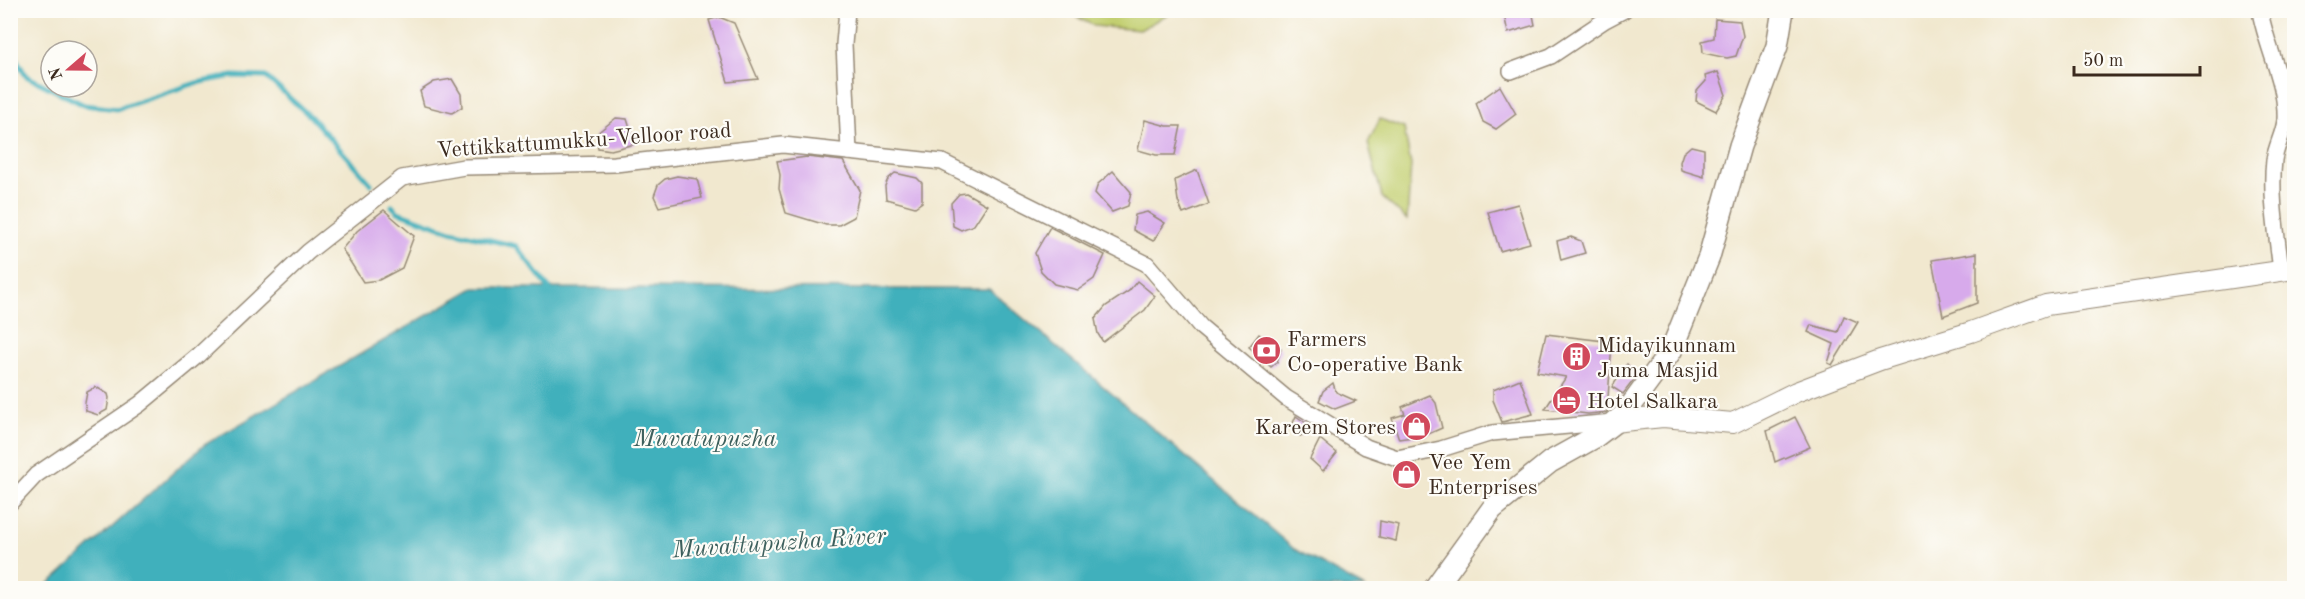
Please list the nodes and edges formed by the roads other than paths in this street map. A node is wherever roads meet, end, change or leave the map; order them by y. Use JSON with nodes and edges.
{"nodes":[{"id":1,"x":847,"y":10,"type":"edge"},
{"id":2,"x":1624,"y":10,"type":"edge"},
{"id":3,"x":1783,"y":10,"type":"edge"},
{"id":4,"x":2266,"y":10,"type":"edge"},
{"id":5,"x":1511,"y":71,"type":"dead end"},
{"id":6,"x":849,"y":152,"type":"junction"},
{"id":7,"x":2288,"y":270,"type":"edge"},
{"id":8,"x":1613,"y":422,"type":"junction"},
{"id":9,"x":10,"y":503,"type":"edge"},
{"id":10,"x":1435,"y":588,"type":"edge"}],
"edges":[{"from":1,"to":6,"type":"street"},
{"from":2,"to":5,"type":"street"},
{"from":3,"to":8,"type":"main road"},
{"from":4,"to":7,"type":"street"},
{"from":6,"to":8,"type":"street","name":"Vettikkattumukku-Velloor road"},
{"from":6,"to":9,"type":"street","name":"Vettikkattumukku-Velloor road"},
{"from":7,"to":8,"type":"street"},
{"from":8,"to":10,"type":"main road"}]}
